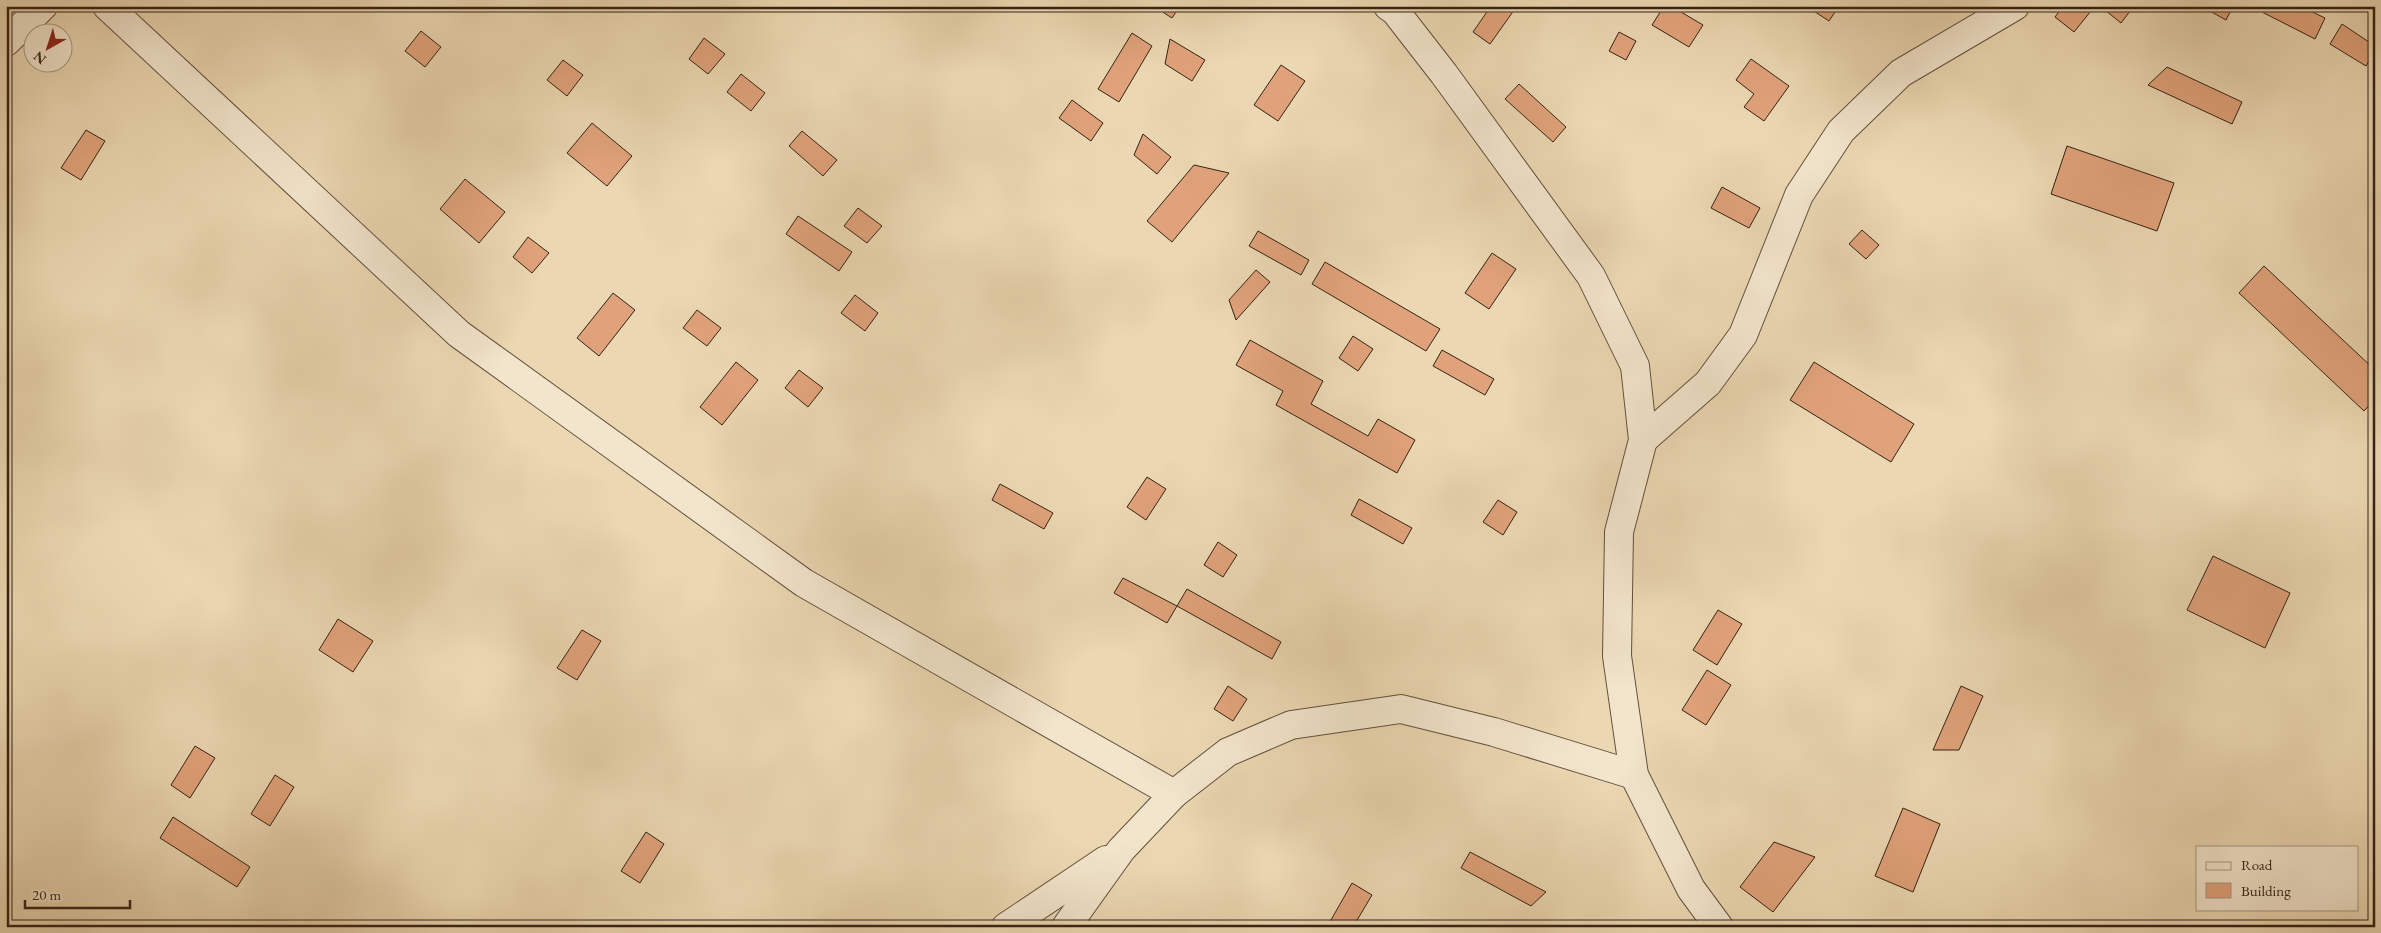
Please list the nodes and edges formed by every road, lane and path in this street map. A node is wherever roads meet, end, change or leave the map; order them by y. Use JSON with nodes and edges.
{"nodes":[{"id":1,"x":43,"y":6,"type":"edge"},
{"id":2,"x":106,"y":6,"type":"edge"},
{"id":3,"x":1388,"y":6,"type":"edge"},
{"id":4,"x":2015,"y":6,"type":"edge"},
{"id":5,"x":6,"y":42,"type":"edge"},
{"id":6,"x":1643,"y":440,"type":"junction"},
{"id":7,"x":1634,"y":775,"type":"junction"},
{"id":8,"x":1174,"y":794,"type":"junction"},
{"id":9,"x":1120,"y":850,"type":"junction"},
{"id":10,"x":1006,"y":927,"type":"edge"},
{"id":11,"x":1066,"y":927,"type":"edge"},
{"id":12,"x":1719,"y":927,"type":"edge"}],
"edges":[{"from":1,"to":5,"type":"street"},
{"from":2,"to":8,"type":"street"},
{"from":3,"to":6,"type":"street"},
{"from":4,"to":6,"type":"street"},
{"from":6,"to":7,"type":"street"},
{"from":7,"to":8,"type":"street"},
{"from":7,"to":12,"type":"street"},
{"from":8,"to":9,"type":"street"},
{"from":9,"to":10,"type":"street"},
{"from":9,"to":11,"type":"street"}]}
